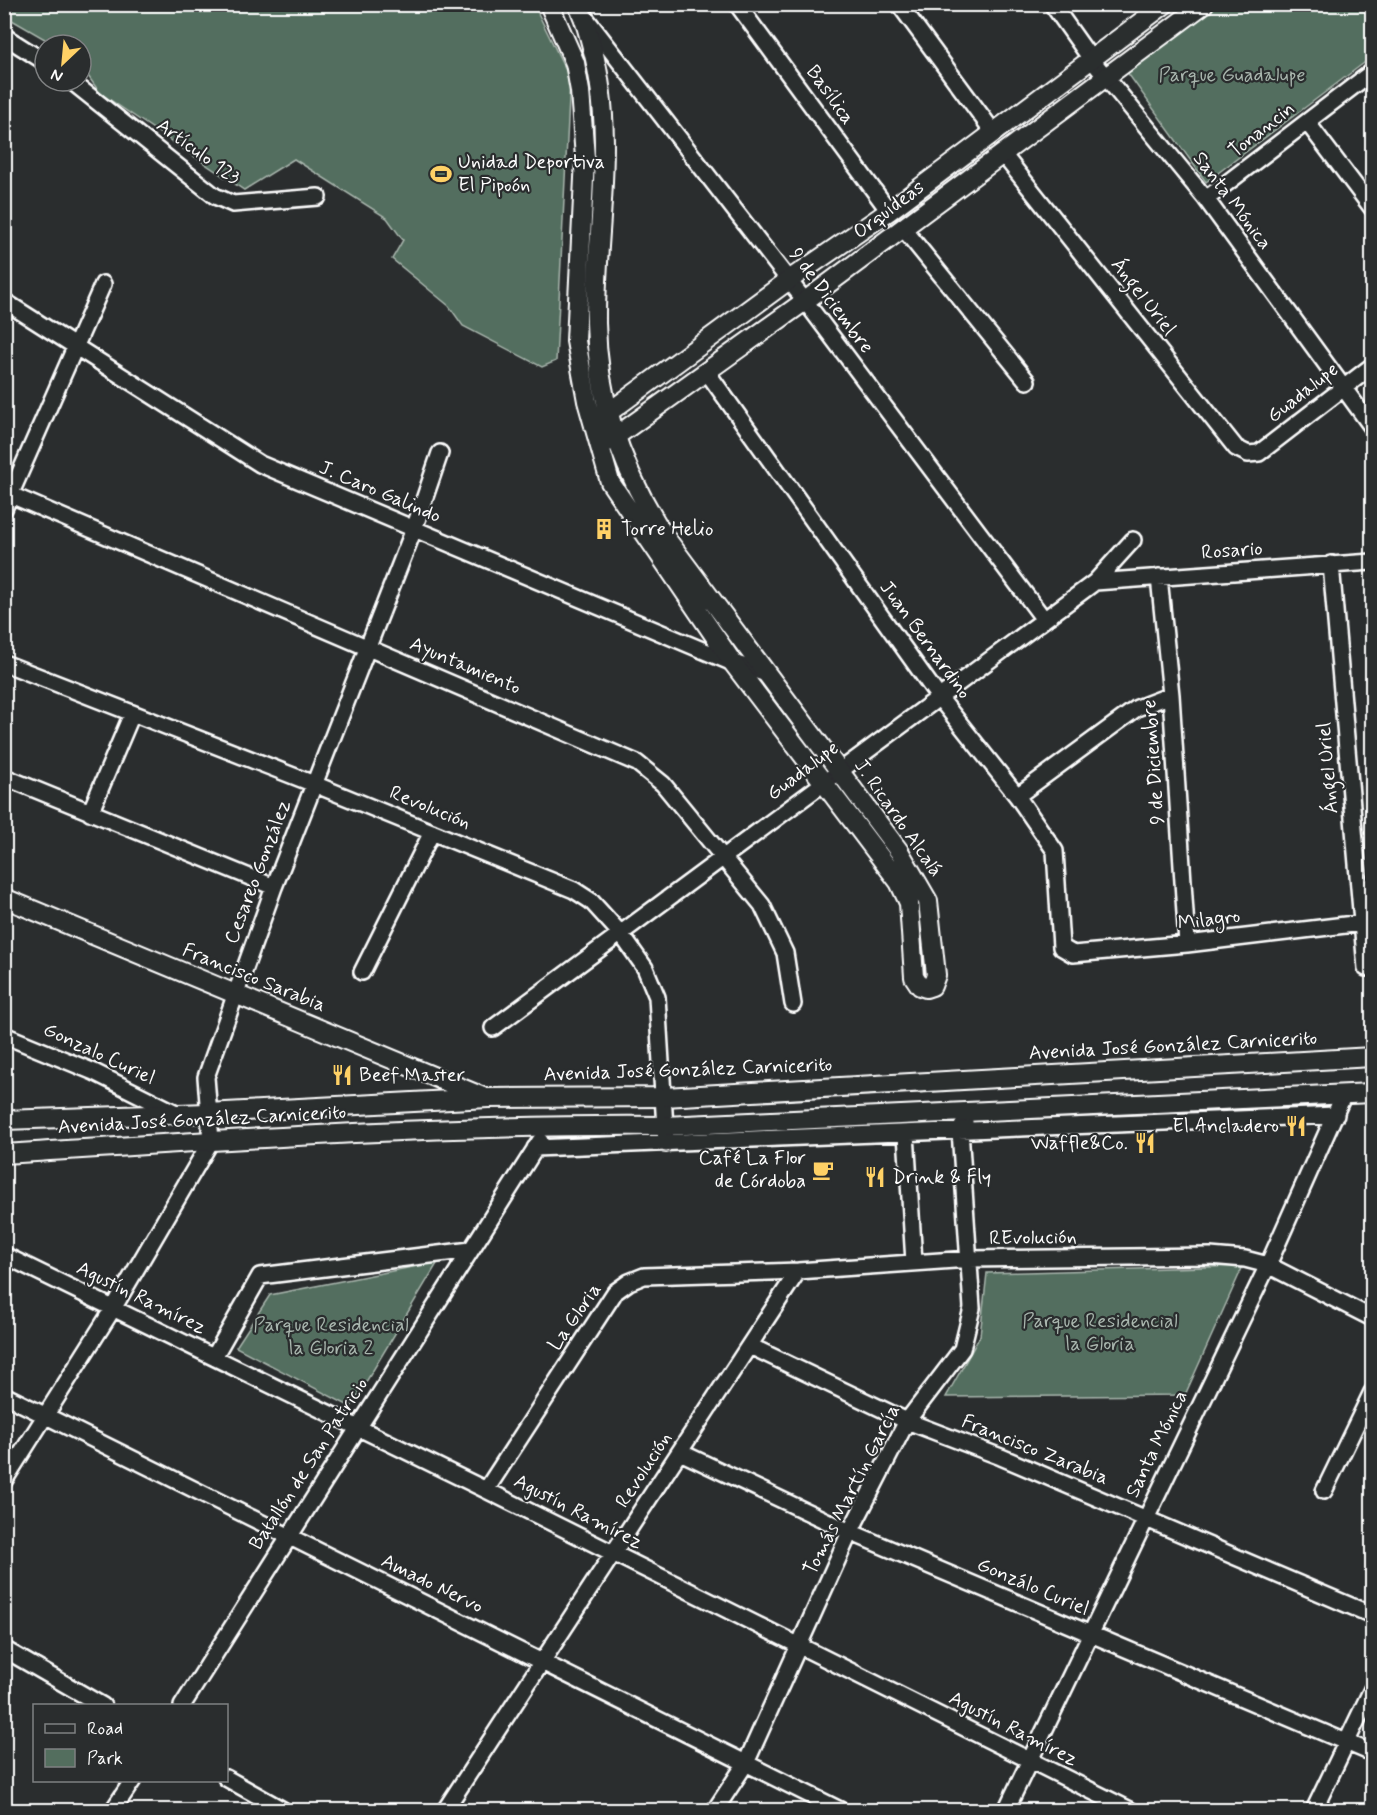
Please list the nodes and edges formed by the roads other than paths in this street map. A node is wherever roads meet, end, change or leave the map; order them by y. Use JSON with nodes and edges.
{"nodes":[{"id":1,"x":549,"y":4,"type":"edge"},
{"id":2,"x":737,"y":4,"type":"edge"},
{"id":3,"x":899,"y":4,"type":"edge"},
{"id":4,"x":1052,"y":4,"type":"edge"},
{"id":5,"x":1166,"y":4,"type":"edge"},
{"id":6,"x":1204,"y":4,"type":"edge"},
{"id":7,"x":580,"y":8,"type":"edge"},
{"id":8,"x":4,"y":36,"type":"edge"},
{"id":9,"x":33,"y":54,"type":"edge"},
{"id":10,"x":1092,"y":59,"type":"junction"},
{"id":11,"x":1372,"y":72,"type":"edge"},
{"id":12,"x":1107,"y":78,"type":"junction"},
{"id":13,"x":86,"y":93,"type":"edge"},
{"id":14,"x":1307,"y":122,"type":"junction"},
{"id":15,"x":994,"y":133,"type":"junction"},
{"id":16,"x":1002,"y":153,"type":"junction"},
{"id":17,"x":318,"y":197,"type":"dead end"},
{"id":18,"x":1206,"y":199,"type":"junction"},
{"id":19,"x":1372,"y":208,"type":"edge"},
{"id":20,"x":889,"y":211,"type":"junction"},
{"id":21,"x":903,"y":228,"type":"junction"},
{"id":22,"x":789,"y":280,"type":"junction"},
{"id":23,"x":103,"y":284,"type":"dead end"},
{"id":24,"x":4,"y":301,"type":"edge"},
{"id":25,"x":805,"y":301,"type":"junction"},
{"id":26,"x":74,"y":345,"type":"junction"},
{"id":27,"x":1372,"y":366,"type":"edge"},
{"id":28,"x":708,"y":372,"type":"junction"},
{"id":29,"x":1027,"y":381,"type":"dead end"},
{"id":30,"x":1344,"y":388,"type":"junction"},
{"id":31,"x":610,"y":413,"type":"junction"},
{"id":32,"x":592,"y":422,"type":"junction"},
{"id":33,"x":1372,"y":427,"type":"edge"},
{"id":34,"x":616,"y":438,"type":"junction"},
{"id":35,"x":598,"y":446,"type":"junction"},
{"id":36,"x":440,"y":453,"type":"dead end"},
{"id":37,"x":1259,"y":453,"type":"joint"},
{"id":38,"x":7,"y":498,"type":"edge"},
{"id":39,"x":414,"y":529,"type":"junction"},
{"id":40,"x":1133,"y":540,"type":"dead end"},
{"id":41,"x":1372,"y":562,"type":"edge"},
{"id":42,"x":1331,"y":564,"type":"junction"},
{"id":43,"x":1160,"y":577,"type":"junction"},
{"id":44,"x":1095,"y":582,"type":"junction"},
{"id":45,"x":1043,"y":618,"type":"junction"},
{"id":46,"x":367,"y":646,"type":"junction"},
{"id":47,"x":4,"y":663,"type":"edge"},
{"id":48,"x":733,"y":663,"type":"junction"},
{"id":49,"x":764,"y":673,"type":"junction"},
{"id":50,"x":1171,"y":695,"type":"junction"},
{"id":51,"x":938,"y":696,"type":"junction"},
{"id":52,"x":132,"y":714,"type":"junction"},
{"id":53,"x":831,"y":777,"type":"junction"},
{"id":54,"x":7,"y":778,"type":"dead end"},
{"id":55,"x":315,"y":784,"type":"junction"},
{"id":56,"x":1017,"y":796,"type":"junction"},
{"id":57,"x":90,"y":813,"type":"junction"},
{"id":58,"x":432,"y":832,"type":"junction"},
{"id":59,"x":723,"y":856,"type":"junction"},
{"id":60,"x":274,"y":887,"type":"junction"},
{"id":61,"x":4,"y":898,"type":"edge"},
{"id":62,"x":1362,"y":923,"type":"junction"},
{"id":63,"x":621,"y":934,"type":"junction"},
{"id":64,"x":1187,"y":944,"type":"junction"},
{"id":65,"x":1062,"y":947,"type":"joint"},
{"id":66,"x":1366,"y":968,"type":"dead end"},
{"id":67,"x":362,"y":972,"type":"dead end"},
{"id":68,"x":234,"y":995,"type":"junction"},
{"id":69,"x":794,"y":1004,"type":"dead end"},
{"id":70,"x":493,"y":1028,"type":"dead end"},
{"id":71,"x":4,"y":1035,"type":"edge"},
{"id":72,"x":1372,"y":1057,"type":"edge"},
{"id":73,"x":1372,"y":1093,"type":"edge"},
{"id":74,"x":1344,"y":1094,"type":"junction"},
{"id":75,"x":664,"y":1097,"type":"junction"},
{"id":76,"x":488,"y":1098,"type":"junction"},
{"id":77,"x":972,"y":1112,"type":"junction"},
{"id":78,"x":176,"y":1113,"type":"junction"},
{"id":79,"x":207,"y":1113,"type":"junction"},
{"id":80,"x":1336,"y":1115,"type":"junction"},
{"id":81,"x":4,"y":1120,"type":"edge"},
{"id":82,"x":550,"y":1125,"type":"junction"},
{"id":83,"x":665,"y":1126,"type":"junction"},
{"id":84,"x":960,"y":1130,"type":"junction"},
{"id":85,"x":906,"y":1134,"type":"junction"},
{"id":86,"x":211,"y":1141,"type":"junction"},
{"id":87,"x":666,"y":1144,"type":"junction"},
{"id":88,"x":535,"y":1148,"type":"junction"},
{"id":89,"x":4,"y":1154,"type":"edge"},
{"id":90,"x":471,"y":1250,"type":"junction"},
{"id":91,"x":4,"y":1255,"type":"edge"},
{"id":92,"x":969,"y":1259,"type":"junction"},
{"id":93,"x":914,"y":1262,"type":"junction"},
{"id":94,"x":1268,"y":1265,"type":"junction"},
{"id":95,"x":798,"y":1271,"type":"junction"},
{"id":96,"x":114,"y":1307,"type":"junction"},
{"id":97,"x":1372,"y":1317,"type":"edge"},
{"id":98,"x":750,"y":1346,"type":"junction"},
{"id":99,"x":214,"y":1357,"type":"junction"},
{"id":100,"x":1372,"y":1392,"type":"edge"},
{"id":101,"x":4,"y":1395,"type":"edge"},
{"id":102,"x":46,"y":1416,"type":"junction"},
{"id":103,"x":908,"y":1421,"type":"junction"},
{"id":104,"x":357,"y":1429,"type":"junction"},
{"id":105,"x":680,"y":1452,"type":"junction"},
{"id":106,"x":4,"y":1481,"type":"edge"},
{"id":107,"x":486,"y":1490,"type":"junction"},
{"id":108,"x":1324,"y":1491,"type":"dead end"},
{"id":109,"x":1144,"y":1519,"type":"junction"},
{"id":110,"x":850,"y":1532,"type":"junction"},
{"id":111,"x":288,"y":1536,"type":"junction"},
{"id":112,"x":614,"y":1555,"type":"junction"},
{"id":113,"x":1372,"y":1615,"type":"edge"},
{"id":114,"x":1091,"y":1635,"type":"junction"},
{"id":115,"x":801,"y":1645,"type":"junction"},
{"id":116,"x":4,"y":1649,"type":"edge"},
{"id":117,"x":543,"y":1662,"type":"junction"},
{"id":118,"x":1372,"y":1689,"type":"edge"},
{"id":119,"x":100,"y":1704,"type":"edge"},
{"id":120,"x":183,"y":1704,"type":"edge"},
{"id":121,"x":1346,"y":1742,"type":"junction"},
{"id":122,"x":1372,"y":1753,"type":"edge"},
{"id":123,"x":1029,"y":1761,"type":"junction"},
{"id":124,"x":746,"y":1763,"type":"junction"},
{"id":125,"x":228,"y":1779,"type":"edge"},
{"id":126,"x":132,"y":1782,"type":"edge"},
{"id":127,"x":113,"y":1810,"type":"edge"},
{"id":128,"x":283,"y":1810,"type":"edge"},
{"id":129,"x":445,"y":1810,"type":"edge"},
{"id":130,"x":715,"y":1810,"type":"edge"},
{"id":131,"x":840,"y":1810,"type":"edge"},
{"id":132,"x":1005,"y":1810,"type":"edge"},
{"id":133,"x":1130,"y":1810,"type":"edge"},
{"id":134,"x":1314,"y":1810,"type":"edge"}],
"edges":[{"from":1,"to":32,"type":"street","name":"J. Ricardo Alcalá"},
{"from":2,"to":20,"type":"street","name":"Basílica"},
{"from":3,"to":15,"type":"street"},
{"from":4,"to":10,"type":"street","name":"Santa Mónica"},
{"from":5,"to":10,"type":"street","name":"Orquídeas"},
{"from":6,"to":12,"type":"street","name":"Orquídeas"},
{"from":7,"to":22,"type":"street","name":"9 de Diciembre"},
{"from":7,"to":31,"type":"street","name":"J. Ricardo Alcalá"},
{"from":8,"to":9,"type":"street"},
{"from":10,"to":12,"type":"street","name":"Santa Mónica"},
{"from":10,"to":15,"type":"street","name":"Orquídeas"},
{"from":11,"to":14,"type":"street","name":"Tonancin"},
{"from":12,"to":16,"type":"street","name":"Orquídeas"},
{"from":12,"to":18,"type":"street","name":"Santa Mónica"},
{"from":13,"to":17,"type":"street","name":"Artículo 123"},
{"from":14,"to":18,"type":"street","name":"Tonancin"},
{"from":14,"to":19,"type":"street"},
{"from":15,"to":20,"type":"street","name":"Orquídeas"},
{"from":16,"to":21,"type":"street","name":"Orquídeas"},
{"from":16,"to":37,"type":"street","name":"Ángel Uriel"},
{"from":18,"to":30,"type":"street","name":"Santa Mónica"},
{"from":20,"to":22,"type":"street","name":"Orquídeas"},
{"from":21,"to":25,"type":"street","name":"Orquídeas"},
{"from":21,"to":29,"type":"street"},
{"from":22,"to":25,"type":"street","name":"9 de Diciembre"},
{"from":22,"to":31,"type":"street","name":"Orquídeas"},
{"from":23,"to":26,"type":"street"},
{"from":24,"to":26,"type":"street","name":"J. Caro Galindo"},
{"from":25,"to":28,"type":"street","name":"Orquídeas"},
{"from":25,"to":45,"type":"street","name":"9 de Diciembre"},
{"from":26,"to":38,"type":"street"},
{"from":26,"to":39,"type":"street","name":"J. Caro Galindo"},
{"from":27,"to":30,"type":"street","name":"Guadalupe"},
{"from":28,"to":34,"type":"street","name":"Orquídeas"},
{"from":28,"to":51,"type":"street","name":"Juan Bernardino"},
{"from":30,"to":33,"type":"street","name":"Santa Mónica"},
{"from":30,"to":37,"type":"street","name":"Guadalupe"},
{"from":31,"to":32,"type":"street","name":"Orquídeas"},
{"from":31,"to":34,"type":"street","name":"J. Ricardo Alcalá"},
{"from":32,"to":35,"type":"street","name":"J. Ricardo Alcalá"},
{"from":34,"to":35,"type":"street","name":"Orquídeas"},
{"from":34,"to":49,"type":"street","name":"J. Ricardo Alcalá"},
{"from":35,"to":48,"type":"street","name":"J. Ricardo Alcalá"},
{"from":36,"to":39,"type":"street","name":"Cesareo González"},
{"from":38,"to":46,"type":"street","name":"Ayuntamiento"},
{"from":39,"to":46,"type":"street","name":"Cesareo González"},
{"from":39,"to":48,"type":"street","name":"J. Caro Galindo"},
{"from":40,"to":44,"type":"street","name":"Guadalupe"},
{"from":41,"to":42,"type":"street","name":"Rosario"},
{"from":42,"to":43,"type":"street","name":"Rosario"},
{"from":42,"to":62,"type":"street","name":"Ángel Uriel"},
{"from":43,"to":44,"type":"street","name":"Rosario"},
{"from":43,"to":50,"type":"street","name":"9 de Diciembre"},
{"from":44,"to":45,"type":"street","name":"Guadalupe"},
{"from":45,"to":51,"type":"street","name":"Guadalupe"},
{"from":46,"to":55,"type":"street","name":"Cesareo González"},
{"from":46,"to":59,"type":"street","name":"Ayuntamiento"},
{"from":47,"to":52,"type":"street","name":"Revolución"},
{"from":48,"to":49,"type":"street","name":"J. Caro Galindo"},
{"from":48,"to":53,"type":"street","name":"J. Ricardo Alcalá"},
{"from":49,"to":53,"type":"street","name":"J. Ricardo Alcalá"},
{"from":50,"to":56,"type":"street"},
{"from":50,"to":64,"type":"street","name":"9 de Diciembre"},
{"from":51,"to":53,"type":"street","name":"Guadalupe"},
{"from":51,"to":56,"type":"street","name":"Juan Bernardino"},
{"from":52,"to":55,"type":"street","name":"Revolución"},
{"from":52,"to":57,"type":"street"},
{"from":53,"to":53,"type":"street","name":"J. Ricardo Alcalá"},
{"from":53,"to":59,"type":"street","name":"Guadalupe"},
{"from":54,"to":57,"type":"street"},
{"from":55,"to":58,"type":"street","name":"Revolución"},
{"from":55,"to":60,"type":"street","name":"Cesareo González"},
{"from":56,"to":65,"type":"street","name":"Juan Bernardino"},
{"from":57,"to":60,"type":"street"},
{"from":58,"to":63,"type":"street","name":"Revolución"},
{"from":58,"to":67,"type":"street"},
{"from":59,"to":63,"type":"street","name":"Guadalupe"},
{"from":59,"to":69,"type":"street","name":"Ayuntamiento"},
{"from":60,"to":68,"type":"street","name":"Cesareo González"},
{"from":61,"to":68,"type":"street","name":"Francisco Sarabia"},
{"from":62,"to":64,"type":"street","name":"Milagro"},
{"from":62,"to":66,"type":"street","name":"Ángel Uriel"},
{"from":63,"to":70,"type":"street","name":"Guadalupe"},
{"from":63,"to":75,"type":"street","name":"Revolución"},
{"from":64,"to":65,"type":"street","name":"Milagro"},
{"from":68,"to":76,"type":"street","name":"Francisco Sarabia"},
{"from":68,"to":79,"type":"street","name":"Cesareo González"},
{"from":71,"to":78,"type":"street","name":"Gonzalo Curiel"},
{"from":72,"to":75,"type":"street","name":"Avenida José González Carnicerito"},
{"from":73,"to":74,"type":"street","name":"Avenida José González Carnicerito"},
{"from":74,"to":77,"type":"street","name":"Avenida José González Carnicerito"},
{"from":74,"to":80,"type":"street","name":"Santa Mónica"},
{"from":75,"to":76,"type":"street","name":"Avenida José González Carnicerito"},
{"from":75,"to":83,"type":"street","name":"Revolución"},
{"from":76,"to":79,"type":"street","name":"Avenida José González Carnicerito"},
{"from":77,"to":83,"type":"street","name":"Avenida José González Carnicerito"},
{"from":77,"to":84,"type":"street"},
{"from":78,"to":79,"type":"street","name":"Avenida José González Carnicerito"},
{"from":78,"to":81,"type":"street","name":"Avenida José González Carnicerito"},
{"from":79,"to":86,"type":"street","name":"Cesareo González"},
{"from":80,"to":84,"type":"street"},
{"from":80,"to":94,"type":"street","name":"Santa Mónica"},
{"from":82,"to":83,"type":"street","name":"Avenida José González Carnicerito"},
{"from":82,"to":86,"type":"street","name":"Avenida José González Carnicerito"},
{"from":82,"to":88,"type":"street","name":"Batallón de San Patricio"},
{"from":83,"to":87,"type":"street","name":"Revolución"},
{"from":84,"to":85,"type":"street"},
{"from":84,"to":92,"type":"street","name":"Tomás Martín García"},
{"from":85,"to":87,"type":"street"},
{"from":85,"to":93,"type":"street"},
{"from":86,"to":89,"type":"street","name":"Avenida José González Carnicerito"},
{"from":86,"to":96,"type":"street"},
{"from":87,"to":88,"type":"street"},
{"from":88,"to":90,"type":"street","name":"Batallón de San Patricio"},
{"from":90,"to":99,"type":"street"},
{"from":90,"to":104,"type":"street","name":"Batallón de San Patricio"},
{"from":91,"to":96,"type":"street","name":"Agustín Ramírez"},
{"from":92,"to":93,"type":"street","name":"REvolución"},
{"from":92,"to":94,"type":"street","name":"REvolución"},
{"from":92,"to":103,"type":"street","name":"Tomás Martín García"},
{"from":93,"to":95,"type":"street","name":"REvolución"},
{"from":94,"to":97,"type":"street","name":"REvolución"},
{"from":94,"to":109,"type":"street","name":"Santa Mónica"},
{"from":95,"to":98,"type":"street","name":"Revolución"},
{"from":95,"to":107,"type":"street","name":"La Gloria"},
{"from":96,"to":99,"type":"street","name":"Agustín Ramírez"},
{"from":96,"to":102,"type":"street"},
{"from":98,"to":103,"type":"street","name":"Francisco Zarabia"},
{"from":98,"to":105,"type":"street","name":"Revolución"},
{"from":99,"to":104,"type":"street","name":"Agustín Ramírez"},
{"from":100,"to":108,"type":"street"},
{"from":101,"to":102,"type":"street","name":"Amado Nervo"},
{"from":102,"to":106,"type":"street"},
{"from":102,"to":111,"type":"street","name":"Amado Nervo"},
{"from":103,"to":109,"type":"street","name":"Francisco Zarabia"},
{"from":103,"to":110,"type":"street","name":"Tomás Martín García"},
{"from":104,"to":107,"type":"street","name":"Agustín Ramírez"},
{"from":104,"to":111,"type":"street","name":"Batallón de San Patricio"},
{"from":105,"to":110,"type":"street","name":"Gonzálo Curiel"},
{"from":105,"to":112,"type":"street","name":"Revolución"},
{"from":107,"to":112,"type":"street","name":"Agustín Ramírez"},
{"from":109,"to":113,"type":"street","name":"Francisco Zarabia"},
{"from":109,"to":114,"type":"street","name":"Santa Mónica"},
{"from":110,"to":114,"type":"street","name":"Gonzálo Curiel"},
{"from":110,"to":115,"type":"street","name":"Tomás Martín García"},
{"from":111,"to":117,"type":"street","name":"Amado Nervo"},
{"from":111,"to":120,"type":"street","name":"Batallón de San Patricio"},
{"from":112,"to":115,"type":"street","name":"Agustín Ramírez"},
{"from":112,"to":117,"type":"street","name":"Revolución"},
{"from":114,"to":121,"type":"street","name":"Gonzálo Curiel"},
{"from":114,"to":123,"type":"street","name":"Santa Mónica"},
{"from":115,"to":123,"type":"street","name":"Agustín Ramírez"},
{"from":115,"to":124,"type":"street","name":"Tomás Martín García"},
{"from":116,"to":119,"type":"street"},
{"from":117,"to":124,"type":"street","name":"Amado Nervo"},
{"from":117,"to":129,"type":"street","name":"Revolución"},
{"from":118,"to":121,"type":"street"},
{"from":121,"to":122,"type":"street","name":"Gonzálo Curiel"},
{"from":121,"to":134,"type":"street"},
{"from":123,"to":132,"type":"street","name":"Santa Mónica"},
{"from":123,"to":133,"type":"street","name":"Agustín Ramírez"},
{"from":124,"to":130,"type":"street","name":"Tomás Martín García"},
{"from":124,"to":131,"type":"street","name":"Amado Nervo"},
{"from":125,"to":128,"type":"street"},
{"from":126,"to":127,"type":"street"}]}
